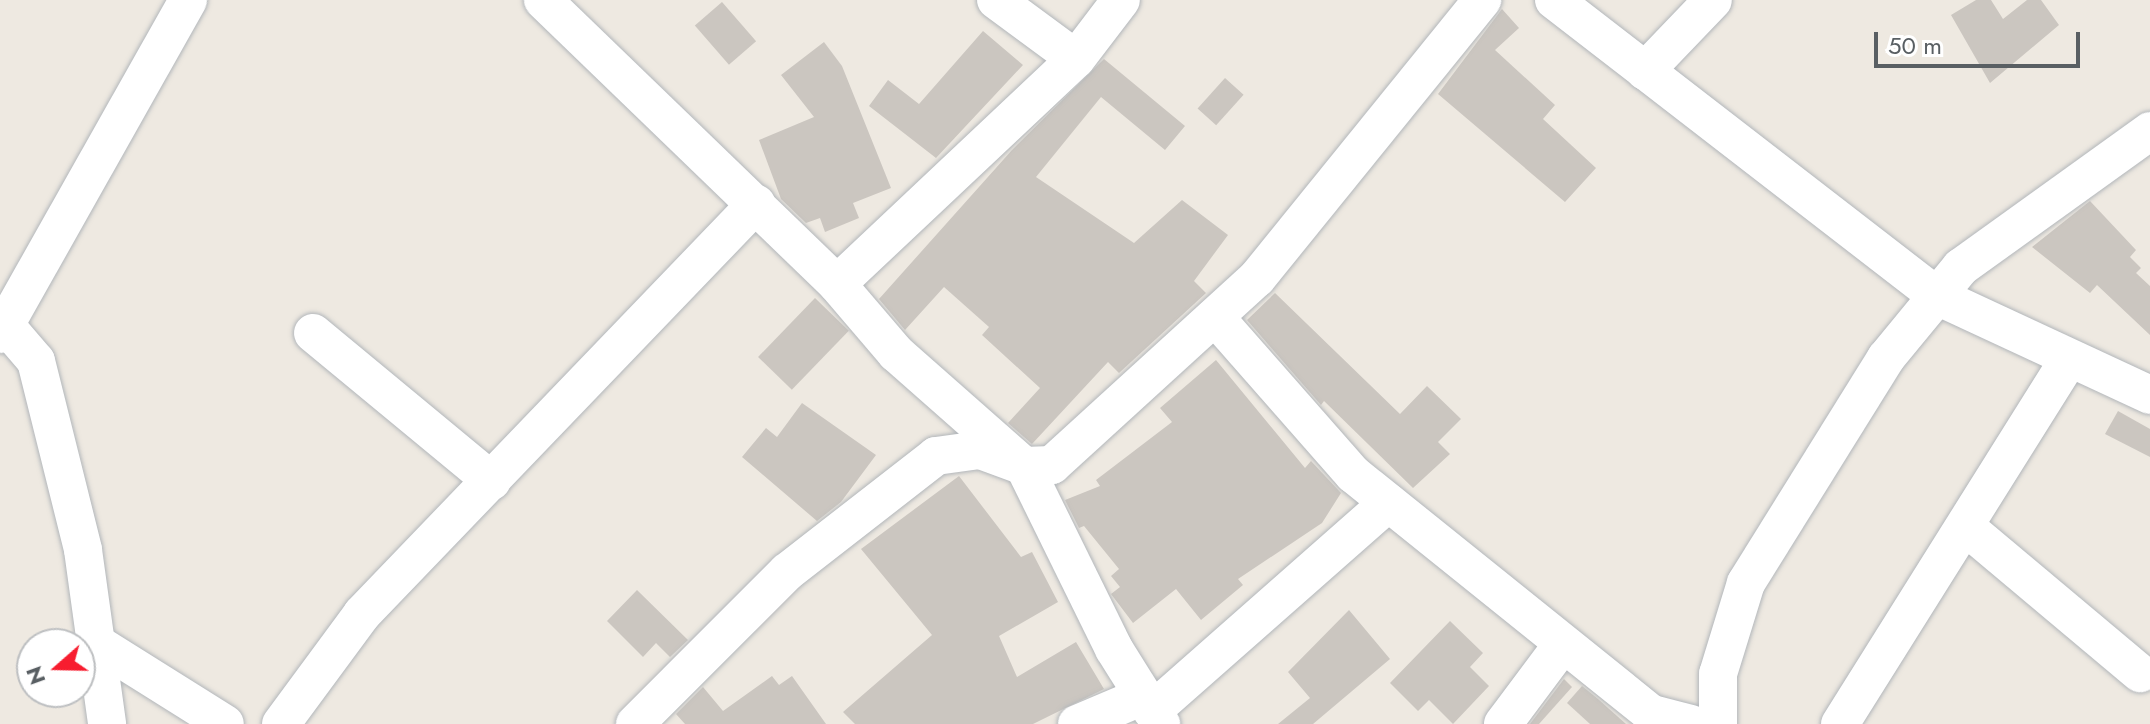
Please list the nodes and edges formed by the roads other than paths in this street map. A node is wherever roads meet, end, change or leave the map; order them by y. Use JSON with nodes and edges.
{"nodes":[{"id":1,"x":188,"y":0,"type":"edge"},
{"id":2,"x":543,"y":0,"type":"edge"},
{"id":3,"x":996,"y":0,"type":"edge"},
{"id":4,"x":1121,"y":0,"type":"edge"},
{"id":5,"x":1482,"y":0,"type":"edge"},
{"id":6,"x":1554,"y":0,"type":"edge"},
{"id":7,"x":1713,"y":0,"type":"edge"},
{"id":8,"x":1076,"y":59,"type":"junction"},
{"id":9,"x":1645,"y":71,"type":"junction"},
{"id":10,"x":2150,"y":131,"type":"edge"},
{"id":11,"x":756,"y":204,"type":"junction"},
{"id":12,"x":837,"y":284,"type":"junction"},
{"id":13,"x":1937,"y":296,"type":"junction"},
{"id":14,"x":1215,"y":317,"type":"junction"},
{"id":15,"x":3,"y":325,"type":"edge"},
{"id":16,"x":313,"y":333,"type":"dead end"},
{"id":17,"x":2068,"y":361,"type":"junction"},
{"id":18,"x":2150,"y":395,"type":"edge"},
{"id":19,"x":1024,"y":466,"type":"junction"},
{"id":20,"x":492,"y":481,"type":"junction"},
{"id":21,"x":1388,"y":503,"type":"junction"},
{"id":22,"x":1967,"y":528,"type":"junction"},
{"id":23,"x":94,"y":628,"type":"edge"},
{"id":24,"x":96,"y":643,"type":"joint"},
{"id":25,"x":1562,"y":645,"type":"junction"},
{"id":26,"x":2140,"y":673,"type":"dead end"},
{"id":27,"x":1152,"y":710,"type":"edge"},
{"id":28,"x":107,"y":724,"type":"edge"},
{"id":29,"x":225,"y":724,"type":"edge"},
{"id":30,"x":281,"y":724,"type":"edge"},
{"id":31,"x":635,"y":724,"type":"edge"},
{"id":32,"x":1077,"y":724,"type":"edge"},
{"id":33,"x":1503,"y":724,"type":"edge"},
{"id":34,"x":1691,"y":724,"type":"edge"},
{"id":35,"x":1718,"y":724,"type":"edge"},
{"id":36,"x":1840,"y":724,"type":"edge"}],
"edges":[{"from":1,"to":15,"type":"street"},
{"from":2,"to":11,"type":"street"},
{"from":3,"to":8,"type":"street"},
{"from":4,"to":8,"type":"street"},
{"from":5,"to":14,"type":"street"},
{"from":6,"to":9,"type":"street"},
{"from":7,"to":9,"type":"street"},
{"from":8,"to":12,"type":"street"},
{"from":9,"to":13,"type":"street"},
{"from":10,"to":13,"type":"street"},
{"from":11,"to":12,"type":"street"},
{"from":11,"to":20,"type":"street"},
{"from":12,"to":19,"type":"street"},
{"from":13,"to":17,"type":"street"},
{"from":13,"to":35,"type":"street"},
{"from":14,"to":19,"type":"street"},
{"from":14,"to":21,"type":"street"},
{"from":15,"to":23,"type":"street"},
{"from":16,"to":20,"type":"street"},
{"from":17,"to":18,"type":"street"},
{"from":17,"to":22,"type":"street"},
{"from":19,"to":27,"type":"street"},
{"from":19,"to":31,"type":"street"},
{"from":20,"to":30,"type":"street"},
{"from":21,"to":25,"type":"street"},
{"from":21,"to":27,"type":"street"},
{"from":22,"to":26,"type":"street"},
{"from":22,"to":36,"type":"street"},
{"from":24,"to":28,"type":"street"},
{"from":24,"to":29,"type":"street"},
{"from":25,"to":33,"type":"street"},
{"from":25,"to":34,"type":"street"},
{"from":27,"to":32,"type":"street"}]}
